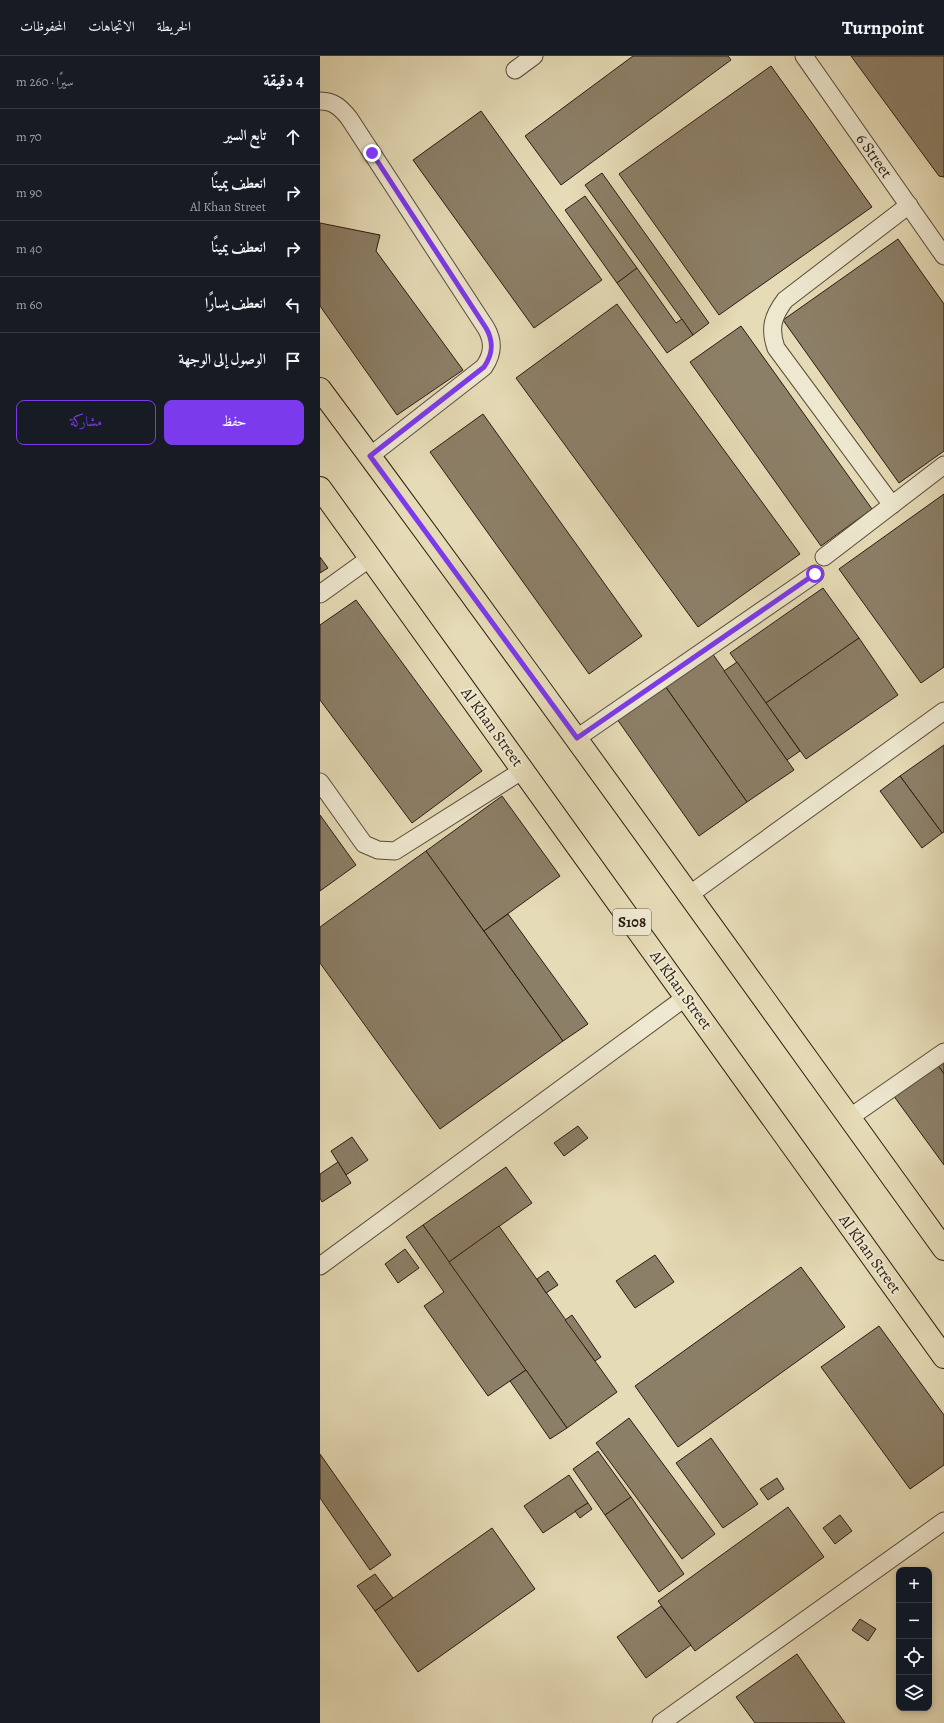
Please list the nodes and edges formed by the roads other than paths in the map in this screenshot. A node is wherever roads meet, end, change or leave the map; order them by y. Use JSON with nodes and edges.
{"nodes":[{"id":1,"x":534,"y":56,"type":"edge"},
{"id":2,"x":804,"y":56,"type":"edge"},
{"id":3,"x":515,"y":70,"type":"dead end"},
{"id":4,"x":320,"y":101,"type":"edge"},
{"id":5,"x":909,"y":206,"type":"junction"},
{"id":6,"x":941,"y":246,"type":"edge"},
{"id":7,"x":320,"y":389,"type":"edge"},
{"id":8,"x":370,"y":456,"type":"junction"},
{"id":9,"x":944,"y":465,"type":"edge"},
{"id":10,"x":320,"y":488,"type":"edge"},
{"id":11,"x":892,"y":505,"type":"junction"},
{"id":12,"x":824,"y":556,"type":"dead end"},
{"id":13,"x":370,"y":558,"type":"junction"},
{"id":14,"x":815,"y":574,"type":"dead end"},
{"id":15,"x":320,"y":594,"type":"edge"},
{"id":16,"x":944,"y":711,"type":"edge"},
{"id":17,"x":577,"y":738,"type":"junction"},
{"id":18,"x":522,"y":770,"type":"junction"},
{"id":19,"x":320,"y":782,"type":"edge"},
{"id":20,"x":688,"y":895,"type":"junction"},
{"id":21,"x":686,"y":997,"type":"junction"},
{"id":22,"x":944,"y":1052,"type":"edge"},
{"id":23,"x":849,"y":1118,"type":"junction"},
{"id":24,"x":944,"y":1249,"type":"edge"},
{"id":25,"x":320,"y":1266,"type":"edge"},
{"id":26,"x":944,"y":1357,"type":"edge"},
{"id":27,"x":944,"y":1521,"type":"edge"},
{"id":28,"x":661,"y":1723,"type":"edge"}],
"edges":[{"from":1,"to":3,"type":"lane"},
{"from":2,"to":5,"type":"lane","name":"6 Street"},
{"from":4,"to":8,"type":"lane"},
{"from":5,"to":6,"type":"lane","name":"6 Street"},
{"from":5,"to":11,"type":"lane"},
{"from":7,"to":8,"type":"main road"},
{"from":8,"to":17,"type":"main road"},
{"from":9,"to":11,"type":"lane"},
{"from":10,"to":13,"type":"main road","name":"Al Khan Street","number":"S108"},
{"from":11,"to":12,"type":"lane"},
{"from":13,"to":15,"type":"lane"},
{"from":13,"to":18,"type":"main road","name":"Al Khan Street","number":"S108"},
{"from":14,"to":17,"type":"lane"},
{"from":16,"to":20,"type":"lane"},
{"from":17,"to":20,"type":"main road"},
{"from":18,"to":19,"type":"lane"},
{"from":18,"to":21,"type":"main road","name":"Al Khan Street","number":"S108"},
{"from":20,"to":23,"type":"main road"},
{"from":21,"to":25,"type":"lane"},
{"from":21,"to":26,"type":"main road","name":"Al Khan Street","number":"S108"},
{"from":22,"to":23,"type":"lane"},
{"from":23,"to":24,"type":"main road"},
{"from":27,"to":28,"type":"lane"}]}
